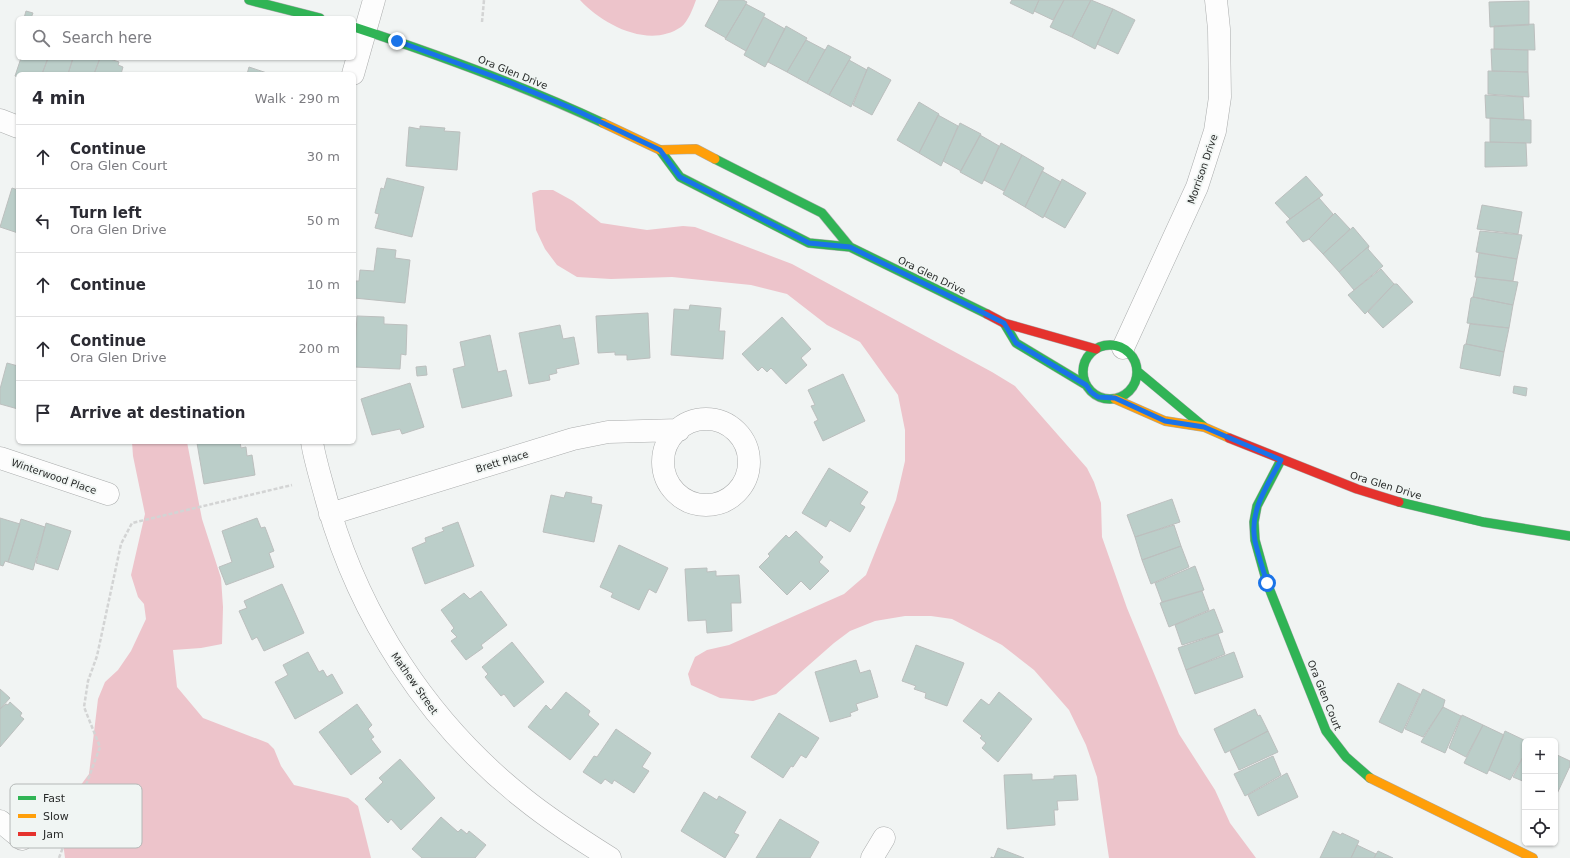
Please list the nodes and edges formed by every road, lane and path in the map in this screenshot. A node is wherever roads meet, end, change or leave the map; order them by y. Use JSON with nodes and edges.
{"nodes":[{"id":1,"x":249,"y":0,"type":"edge"},
{"id":2,"x":374,"y":0,"type":"edge"},
{"id":3,"x":484,"y":0,"type":"edge"},
{"id":4,"x":1216,"y":0,"type":"edge"},
{"id":5,"x":312,"y":16,"type":"edge"},
{"id":6,"x":482,"y":22,"type":"dead end"},
{"id":7,"x":360,"y":28,"type":"edge"},
{"id":8,"x":356,"y":54,"type":"edge"},
{"id":9,"x":355,"y":60,"type":"edge"},
{"id":10,"x":353,"y":72,"type":"edge"},
{"id":11,"x":0,"y":120,"type":"edge"},
{"id":12,"x":16,"y":126,"type":"edge"},
{"id":13,"x":660,"y":150,"type":"junction"},
{"id":14,"x":850,"y":247,"type":"junction"},
{"id":15,"x":1004,"y":323,"type":"junction"},
{"id":16,"x":1096,"y":348,"type":"junction"},
{"id":17,"x":1123,"y":348,"type":"junction"},
{"id":18,"x":1137,"y":371,"type":"junction"},
{"id":19,"x":1086,"y":385,"type":"junction"},
{"id":20,"x":1115,"y":398,"type":"junction"},
{"id":21,"x":1204,"y":427,"type":"junction"},
{"id":22,"x":678,"y":430,"type":"dead end"},
{"id":23,"x":312,"y":444,"type":"edge"},
{"id":24,"x":0,"y":458,"type":"edge"},
{"id":25,"x":1281,"y":460,"type":"junction"},
{"id":26,"x":292,"y":485,"type":"dead end"},
{"id":27,"x":108,"y":494,"type":"dead end"},
{"id":28,"x":330,"y":514,"type":"junction"},
{"id":29,"x":1570,"y":536,"type":"edge"},
{"id":30,"x":86,"y":784,"type":"edge"},
{"id":31,"x":0,"y":821,"type":"edge"},
{"id":32,"x":10,"y":830,"type":"edge"},
{"id":33,"x":884,"y":838,"type":"dead end"},
{"id":34,"x":63,"y":848,"type":"edge"},
{"id":35,"x":59,"y":858,"type":"edge"},
{"id":36,"x":610,"y":858,"type":"edge"},
{"id":37,"x":872,"y":858,"type":"edge"},
{"id":38,"x":1533,"y":858,"type":"edge"}],
"edges":[{"from":1,"to":5,"type":"street"},
{"from":2,"to":7,"type":"street"},
{"from":3,"to":6,"type":"path"},
{"from":4,"to":17,"type":"street","name":"Morrison Drive"},
{"from":7,"to":8,"type":"street"},
{"from":7,"to":13,"type":"street","name":"Ora Glen Drive"},
{"from":9,"to":10,"type":"street"},
{"from":11,"to":12,"type":"street"},
{"from":13,"to":14,"type":"street","name":"Ora Glen Drive"},
{"from":13,"to":14,"type":"street","name":"Ora Glen Drive"},
{"from":14,"to":15,"type":"street","name":"Ora Glen Drive"},
{"from":15,"to":16,"type":"street","name":"Ora Glen Drive"},
{"from":15,"to":19,"type":"street"},
{"from":16,"to":17,"type":"street"},
{"from":16,"to":19,"type":"street"},
{"from":17,"to":18,"type":"street"},
{"from":18,"to":20,"type":"street"},
{"from":18,"to":21,"type":"street","name":"Ora Glen Drive"},
{"from":19,"to":20,"type":"street"},
{"from":20,"to":21,"type":"street","name":"Ora Glen Drive"},
{"from":21,"to":25,"type":"street","name":"Ora Glen Drive"},
{"from":22,"to":28,"type":"street","name":"Brett Place"},
{"from":23,"to":28,"type":"street","name":"Mathew Street"},
{"from":24,"to":27,"type":"street","name":"Winterwood Place"},
{"from":25,"to":29,"type":"street","name":"Ora Glen Drive"},
{"from":25,"to":38,"type":"street","name":"Ora Glen Court"},
{"from":26,"to":30,"type":"path"},
{"from":28,"to":36,"type":"street","name":"Mathew Street"},
{"from":31,"to":32,"type":"street"},
{"from":33,"to":37,"type":"street"},
{"from":34,"to":35,"type":"path"}]}
